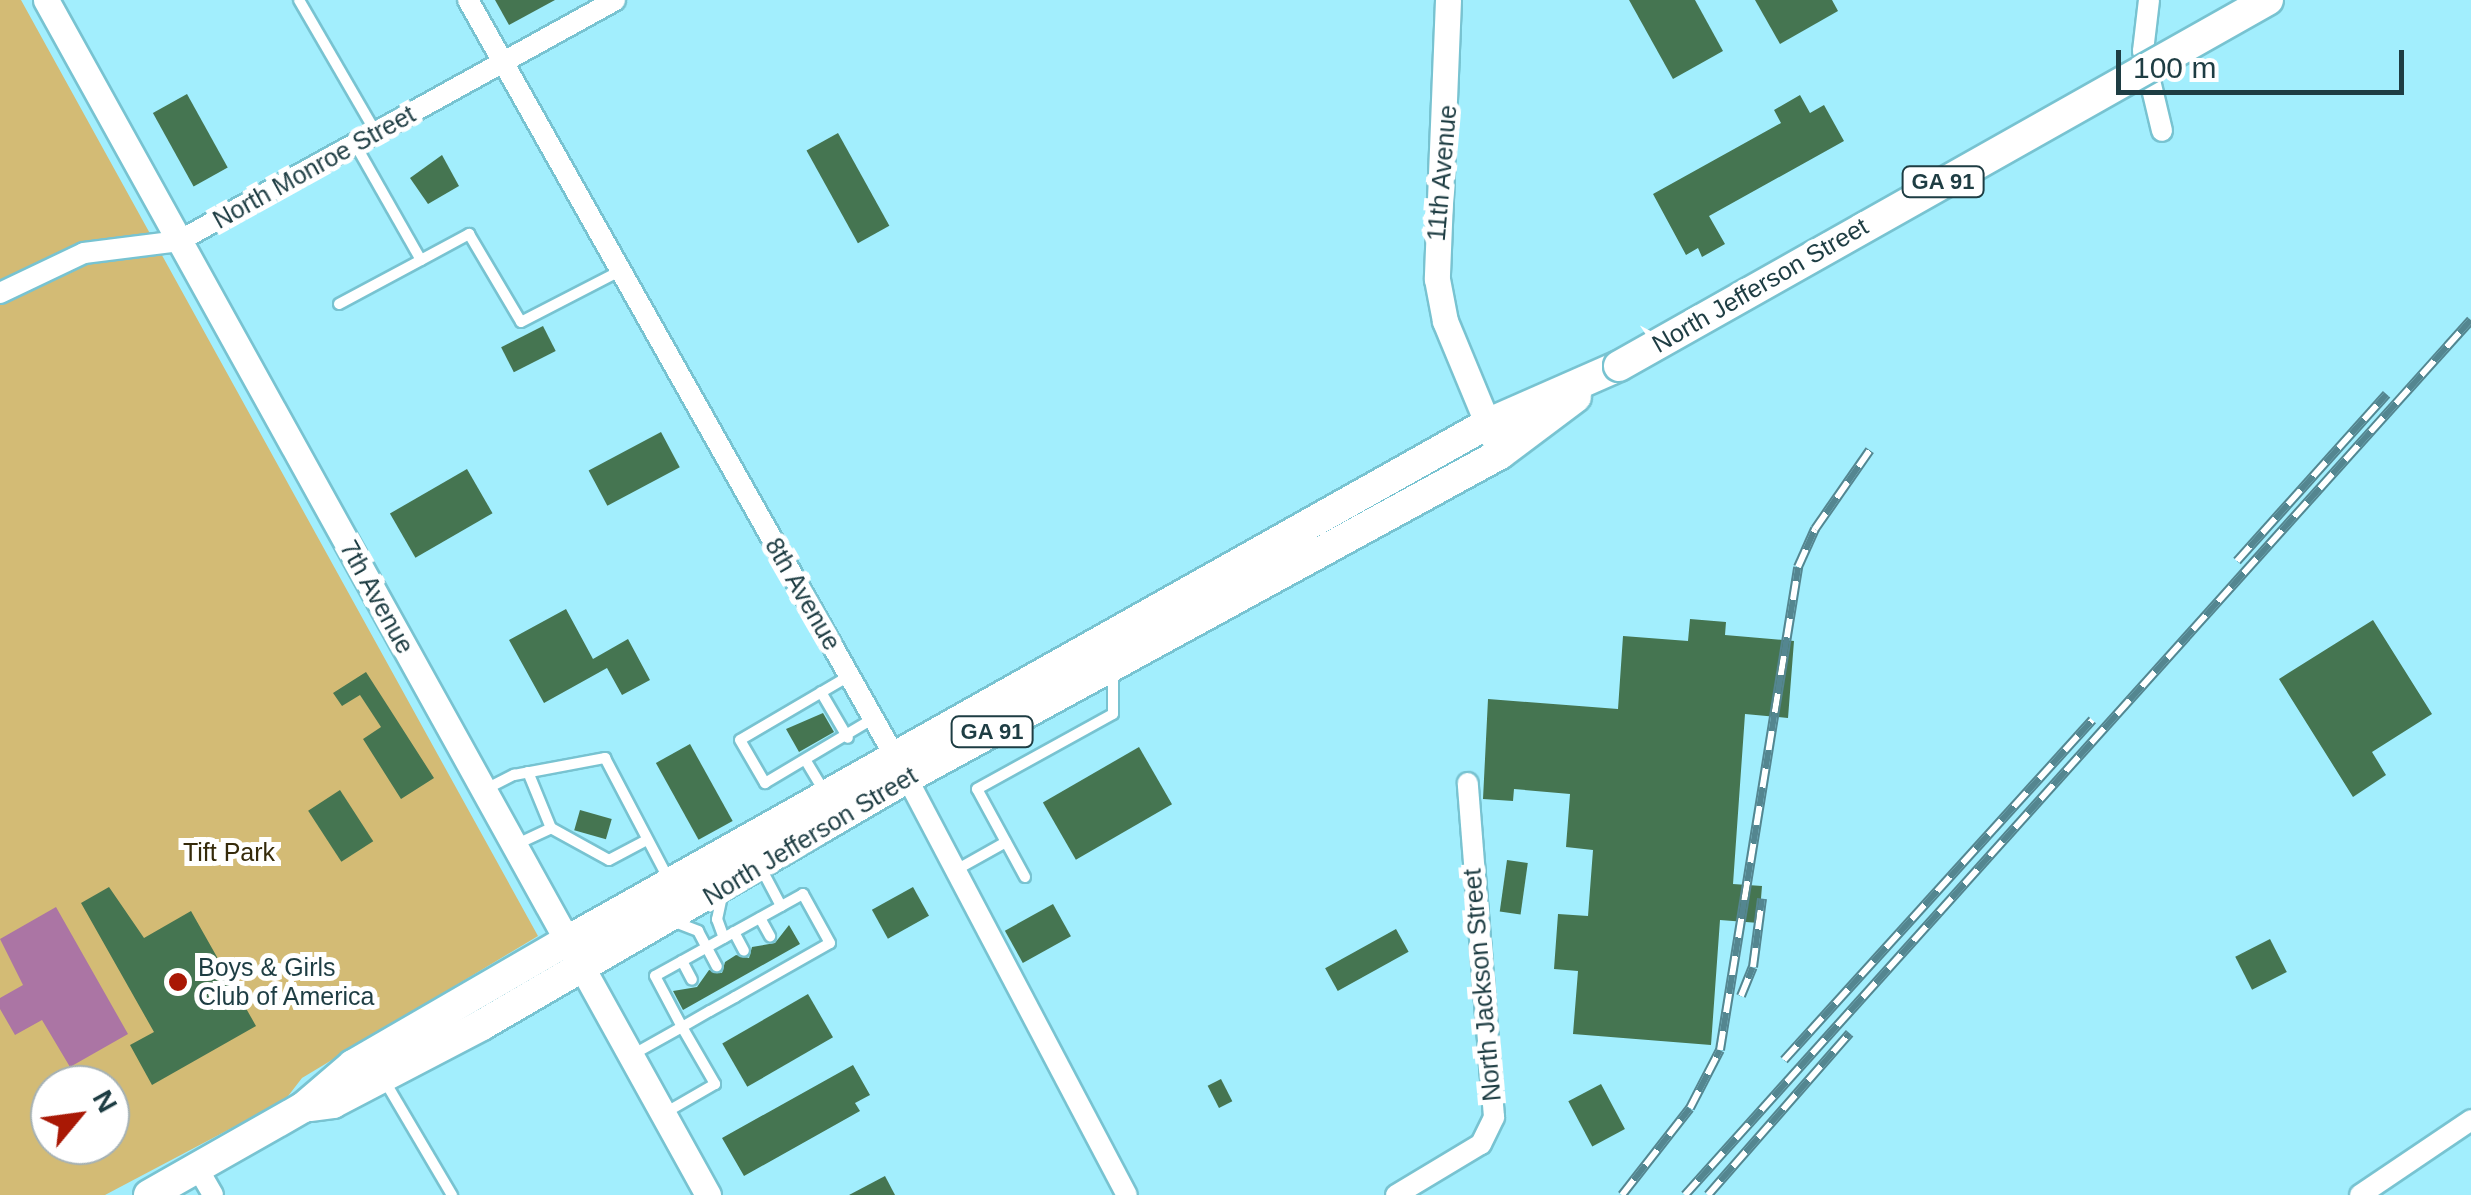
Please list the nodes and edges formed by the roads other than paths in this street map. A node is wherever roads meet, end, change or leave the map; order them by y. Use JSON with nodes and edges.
{"nodes":[{"id":1,"x":46,"y":0,"type":"edge"},
{"id":2,"x":300,"y":0,"type":"edge"},
{"id":3,"x":468,"y":0,"type":"edge"},
{"id":4,"x":615,"y":0,"type":"edge"},
{"id":5,"x":1448,"y":0,"type":"edge"},
{"id":6,"x":2150,"y":0,"type":"edge"},
{"id":7,"x":2268,"y":0,"type":"edge"},
{"id":8,"x":505,"y":62,"type":"junction"},
{"id":9,"x":2162,"y":130,"type":"dead end"},
{"id":10,"x":376,"y":133,"type":"junction"},
{"id":11,"x":355,"y":144,"type":"junction"},
{"id":12,"x":179,"y":241,"type":"junction"},
{"id":13,"x":421,"y":260,"type":"junction"},
{"id":14,"x":620,"y":271,"type":"junction"},
{"id":15,"x":0,"y":293,"type":"edge"},
{"id":16,"x":339,"y":304,"type":"dead end"},
{"id":17,"x":1619,"y":366,"type":"junction"},
{"id":18,"x":1487,"y":424,"type":"junction"},
{"id":19,"x":1500,"y":454,"type":"junction"},
{"id":20,"x":1112,"y":666,"type":"junction"},
{"id":21,"x":849,"y":675,"type":"junction"},
{"id":22,"x":821,"y":692,"type":"junction"},
{"id":23,"x":874,"y":718,"type":"junction"},
{"id":24,"x":848,"y":738,"type":"junction"},
{"id":25,"x":806,"y":761,"type":"junction"},
{"id":26,"x":902,"y":769,"type":"junction"},
{"id":27,"x":528,"y":772,"type":"junction"},
{"id":28,"x":1468,"y":783,"type":"dead end"},
{"id":29,"x":484,"y":790,"type":"junction"},
{"id":30,"x":828,"y":797,"type":"junction"},
{"id":31,"x":551,"y":828,"type":"junction"},
{"id":32,"x":647,"y":840,"type":"junction"},
{"id":33,"x":1006,"y":842,"type":"junction"},
{"id":34,"x":514,"y":846,"type":"junction"},
{"id":35,"x":760,"y":867,"type":"junction"},
{"id":36,"x":956,"y":870,"type":"junction"},
{"id":37,"x":1025,"y":877,"type":"dead end"},
{"id":38,"x":671,"y":884,"type":"junction"},
{"id":39,"x":728,"y":886,"type":"junction"},
{"id":40,"x":782,"y":906,"type":"junction"},
{"id":41,"x":760,"y":918,"type":"junction"},
{"id":42,"x":664,"y":922,"type":"junction"},
{"id":43,"x":729,"y":935,"type":"junction"},
{"id":44,"x":770,"y":936,"type":"dead end"},
{"id":45,"x":569,"y":940,"type":"junction"},
{"id":46,"x":707,"y":947,"type":"junction"},
{"id":47,"x":744,"y":950,"type":"dead end"},
{"id":48,"x":780,"y":955,"type":"dead end"},
{"id":49,"x":682,"y":961,"type":"junction"},
{"id":50,"x":717,"y":966,"type":"dead end"},
{"id":51,"x":582,"y":968,"type":"junction"},
{"id":52,"x":787,"y":968,"type":"junction"},
{"id":53,"x":755,"y":970,"type":"dead end"},
{"id":54,"x":692,"y":980,"type":"dead end"},
{"id":55,"x":762,"y":982,"type":"junction"},
{"id":56,"x":728,"y":984,"type":"dead end"},
{"id":57,"x":735,"y":997,"type":"junction"},
{"id":58,"x":702,"y":999,"type":"dead end"},
{"id":59,"x":710,"y":1011,"type":"junction"},
{"id":60,"x":682,"y":1026,"type":"junction"},
{"id":61,"x":631,"y":1055,"type":"junction"},
{"id":62,"x":383,"y":1078,"type":"junction"},
{"id":63,"x":304,"y":1107,"type":"junction"},
{"id":64,"x":663,"y":1114,"type":"junction"},
{"id":65,"x":2471,"y":1120,"type":"edge"},
{"id":66,"x":197,"y":1167,"type":"junction"},
{"id":67,"x":148,"y":1195,"type":"edge"},
{"id":68,"x":213,"y":1195,"type":"edge"},
{"id":69,"x":452,"y":1195,"type":"edge"},
{"id":70,"x":708,"y":1195,"type":"edge"},
{"id":71,"x":1126,"y":1195,"type":"edge"},
{"id":72,"x":1396,"y":1195,"type":"edge"},
{"id":73,"x":2360,"y":1195,"type":"edge"}],
"edges":[{"from":1,"to":12,"type":"street","name":"7th Avenue"},
{"from":2,"to":10,"type":"lane"},
{"from":3,"to":8,"type":"street","name":"8th Avenue"},
{"from":4,"to":8,"type":"street","name":"North Monroe Street"},
{"from":5,"to":18,"type":"street","name":"11th Avenue"},
{"from":6,"to":9,"type":"street"},
{"from":7,"to":17,"type":"main road","name":"North Jefferson Street","number":"GA 91","bridge":true},
{"from":8,"to":10,"type":"street","name":"North Monroe Street"},
{"from":8,"to":14,"type":"street","name":"8th Avenue"},
{"from":10,"to":11,"type":"street","name":"North Monroe Street"},
{"from":11,"to":12,"type":"street","name":"North Monroe Street"},
{"from":11,"to":13,"type":"lane"},
{"from":12,"to":15,"type":"street","name":"North Monroe Street"},
{"from":12,"to":29,"type":"street","name":"7th Avenue"},
{"from":13,"to":14,"type":"lane"},
{"from":13,"to":16,"type":"lane"},
{"from":14,"to":21,"type":"street","name":"8th Avenue"},
{"from":17,"to":18,"type":"main road","name":"North Jefferson Street","number":"GA 91"},
{"from":17,"to":19,"type":"main road","name":"North Jefferson Street","number":"GA 91"},
{"from":18,"to":19,"type":"street","name":"11th Avenue"},
{"from":18,"to":26,"type":"main road","name":"North Jefferson Street","number":"GA 91"},
{"from":19,"to":20,"type":"main road","name":"North Jefferson Street","number":"GA 91"},
{"from":20,"to":26,"type":"main road","name":"North Jefferson Street","number":"GA 91"},
{"from":20,"to":33,"type":"lane"},
{"from":21,"to":22,"type":"lane"},
{"from":21,"to":23,"type":"street","name":"8th Avenue"},
{"from":22,"to":24,"type":"lane"},
{"from":22,"to":25,"type":"lane"},
{"from":23,"to":24,"type":"lane"},
{"from":23,"to":26,"type":"street","name":"8th Avenue"},
{"from":24,"to":25,"type":"lane"},
{"from":25,"to":30,"type":"lane"},
{"from":26,"to":30,"type":"main road","name":"North Jefferson Street","number":"GA 91"},
{"from":26,"to":35,"type":"main road","name":"North Jefferson Street","number":"GA 91"},
{"from":26,"to":36,"type":"street","name":"8th Avenue"},
{"from":27,"to":29,"type":"lane"},
{"from":27,"to":31,"type":"lane"},
{"from":27,"to":32,"type":"lane"},
{"from":28,"to":72,"type":"street","name":"North Jackson Street"},
{"from":29,"to":34,"type":"street","name":"7th Avenue"},
{"from":30,"to":38,"type":"main road","name":"North Jefferson Street","number":"GA 91"},
{"from":31,"to":32,"type":"lane"},
{"from":31,"to":34,"type":"lane"},
{"from":32,"to":38,"type":"lane"},
{"from":33,"to":36,"type":"lane"},
{"from":33,"to":37,"type":"lane"},
{"from":34,"to":45,"type":"street","name":"7th Avenue"},
{"from":35,"to":39,"type":"main road","name":"North Jefferson Street","number":"GA 91"},
{"from":35,"to":40,"type":"lane"},
{"from":36,"to":71,"type":"street","name":"8th Avenue"},
{"from":38,"to":45,"type":"main road","name":"North Jefferson Street","number":"GA 91"},
{"from":39,"to":42,"type":"main road","name":"North Jefferson Street","number":"GA 91"},
{"from":39,"to":43,"type":"lane"},
{"from":40,"to":41,"type":"lane"},
{"from":40,"to":52,"type":"lane"},
{"from":41,"to":43,"type":"lane"},
{"from":41,"to":44,"type":"lane"},
{"from":42,"to":46,"type":"lane"},
{"from":42,"to":51,"type":"main road","name":"North Jefferson Street","number":"GA 91"},
{"from":43,"to":46,"type":"lane"},
{"from":43,"to":47,"type":"lane"},
{"from":45,"to":51,"type":"street","name":"7th Avenue"},
{"from":45,"to":63,"type":"main road","name":"North Jefferson Street","number":"GA 91"},
{"from":46,"to":49,"type":"lane"},
{"from":46,"to":50,"type":"lane"},
{"from":48,"to":52,"type":"lane"},
{"from":49,"to":54,"type":"lane"},
{"from":49,"to":60,"type":"lane"},
{"from":51,"to":61,"type":"street","name":"7th Avenue"},
{"from":51,"to":62,"type":"main road","name":"North Jefferson Street","number":"GA 91"},
{"from":52,"to":55,"type":"lane"},
{"from":53,"to":55,"type":"lane"},
{"from":55,"to":57,"type":"lane"},
{"from":56,"to":57,"type":"lane"},
{"from":57,"to":59,"type":"lane"},
{"from":58,"to":59,"type":"lane"},
{"from":59,"to":60,"type":"lane"},
{"from":60,"to":61,"type":"lane"},
{"from":60,"to":64,"type":"lane"},
{"from":61,"to":64,"type":"street","name":"7th Avenue"},
{"from":62,"to":63,"type":"main road","name":"North Jefferson Street","number":"GA 91"},
{"from":62,"to":69,"type":"lane"},
{"from":63,"to":66,"type":"main road","name":"North Jefferson Street","number":"GA 91"},
{"from":64,"to":70,"type":"street","name":"7th Avenue"},
{"from":65,"to":73,"type":"street"},
{"from":66,"to":67,"type":"main road","name":"North Jefferson Street","number":"GA 91"},
{"from":66,"to":68,"type":"street"}]}
